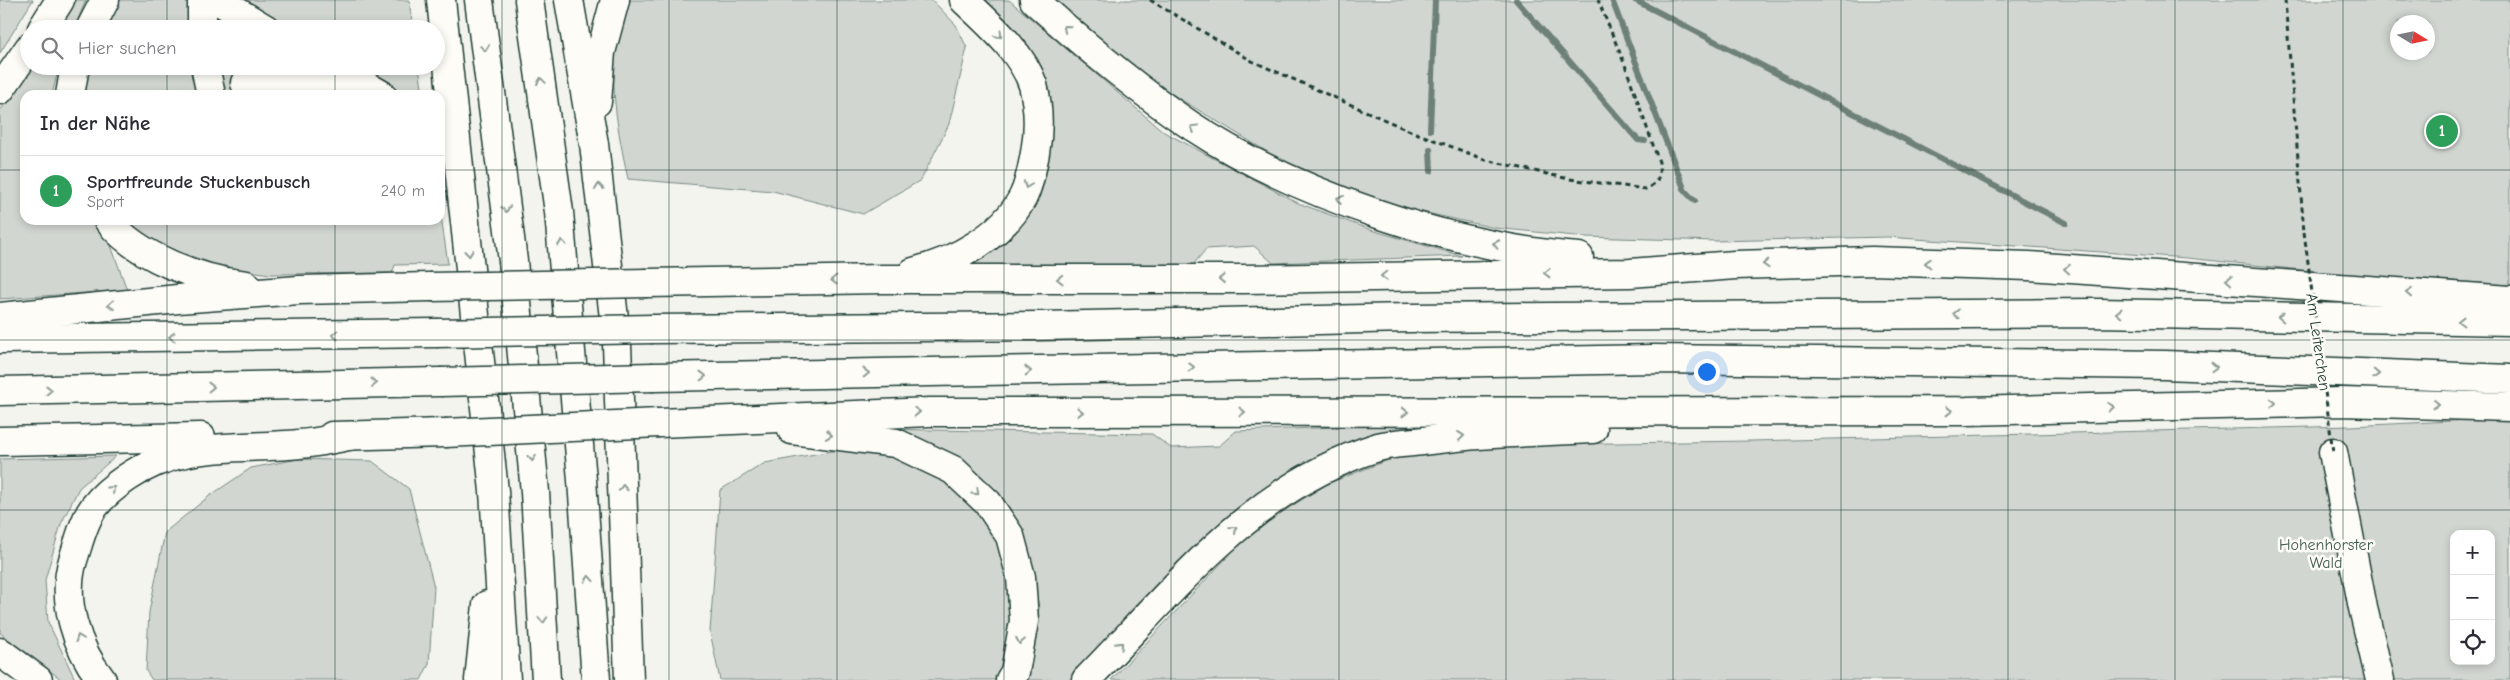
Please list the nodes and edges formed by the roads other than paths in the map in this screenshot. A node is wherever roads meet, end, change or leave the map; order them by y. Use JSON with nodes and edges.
{"nodes":[{"id":1,"x":60,"y":0,"type":"edge"},
{"id":2,"x":105,"y":0,"type":"edge"},
{"id":3,"x":202,"y":0,"type":"edge"},
{"id":4,"x":217,"y":0,"type":"edge"},
{"id":5,"x":424,"y":0,"type":"edge"},
{"id":6,"x":441,"y":0,"type":"edge"},
{"id":7,"x":479,"y":0,"type":"edge"},
{"id":8,"x":529,"y":0,"type":"edge"},
{"id":9,"x":569,"y":0,"type":"edge"},
{"id":10,"x":615,"y":0,"type":"edge"},
{"id":11,"x":964,"y":0,"type":"edge"},
{"id":12,"x":1034,"y":0,"type":"edge"},
{"id":13,"x":48,"y":20,"type":"edge"},
{"id":14,"x":95,"y":20,"type":"edge"},
{"id":15,"x":202,"y":20,"type":"edge"},
{"id":16,"x":251,"y":20,"type":"edge"},
{"id":17,"x":429,"y":20,"type":"edge"},
{"id":18,"x":443,"y":20,"type":"edge"},
{"id":19,"x":445,"y":36,"type":"edge"},
{"id":20,"x":20,"y":61,"type":"edge"},
{"id":21,"x":73,"y":75,"type":"edge"},
{"id":22,"x":207,"y":75,"type":"edge"},
{"id":23,"x":348,"y":75,"type":"edge"},
{"id":24,"x":441,"y":75,"type":"edge"},
{"id":25,"x":244,"y":82,"type":"edge"},
{"id":26,"x":0,"y":90,"type":"edge"},
{"id":27,"x":71,"y":90,"type":"edge"},
{"id":28,"x":210,"y":90,"type":"edge"},
{"id":29,"x":327,"y":90,"type":"edge"},
{"id":30,"x":373,"y":90,"type":"edge"},
{"id":31,"x":444,"y":90,"type":"edge"},
{"id":32,"x":445,"y":94,"type":"edge"},
{"id":33,"x":594,"y":144,"type":"junction"},
{"id":34,"x":458,"y":152,"type":"junction"},
{"id":35,"x":112,"y":225,"type":"edge"},
{"id":36,"x":1735,"y":265,"type":"junction"},
{"id":37,"x":883,"y":279,"type":"junction"},
{"id":38,"x":299,"y":290,"type":"junction"},
{"id":39,"x":2510,"y":300,"type":"edge"},
{"id":40,"x":0,"y":316,"type":"edge"},
{"id":41,"x":2510,"y":322,"type":"edge"},
{"id":42,"x":0,"y":339,"type":"edge"},
{"id":43,"x":2510,"y":379,"type":"edge"},
{"id":44,"x":0,"y":391,"type":"edge"},
{"id":45,"x":2510,"y":406,"type":"edge"},
{"id":46,"x":1666,"y":412,"type":"junction"},
{"id":47,"x":729,"y":420,"type":"junction"},
{"id":48,"x":349,"y":436,"type":"junction"},
{"id":49,"x":0,"y":441,"type":"edge"},
{"id":50,"x":2334,"y":452,"type":"road end"},
{"id":51,"x":494,"y":491,"type":"junction"},
{"id":52,"x":626,"y":537,"type":"junction"},
{"id":53,"x":0,"y":652,"type":"edge"},
{"id":54,"x":38,"y":680,"type":"edge"},
{"id":55,"x":102,"y":680,"type":"edge"},
{"id":56,"x":479,"y":680,"type":"edge"},
{"id":57,"x":506,"y":680,"type":"edge"},
{"id":58,"x":546,"y":680,"type":"edge"},
{"id":59,"x":596,"y":680,"type":"edge"},
{"id":60,"x":630,"y":680,"type":"edge"},
{"id":61,"x":648,"y":680,"type":"edge"},
{"id":62,"x":1010,"y":680,"type":"edge"},
{"id":63,"x":1086,"y":680,"type":"edge"},
{"id":64,"x":2380,"y":680,"type":"edge"}],
"edges":[{"from":1,"to":13,"type":"main road"},
{"from":2,"to":14,"type":"main road"},
{"from":3,"to":15,"type":"main road"},
{"from":4,"to":16,"type":"main road"},
{"from":5,"to":17,"type":"main road"},
{"from":6,"to":18,"type":"main road"},
{"from":7,"to":58,"type":"main road","one_way":true},
{"from":59,"to":8,"type":"main road","one_way":true},
{"from":9,"to":33,"type":"main road"},
{"from":10,"to":33,"type":"main road"},
{"from":11,"to":37,"type":"main road","one_way":true},
{"from":36,"to":12,"type":"main road","one_way":true},
{"from":19,"to":34,"type":"main road"},
{"from":20,"to":26,"type":"main road"},
{"from":21,"to":27,"type":"main road"},
{"from":22,"to":28,"type":"main road"},
{"from":23,"to":30,"type":"main road"},
{"from":24,"to":31,"type":"main road"},
{"from":25,"to":29,"type":"main road"},
{"from":32,"to":34,"type":"main road"},
{"from":52,"to":33,"type":"main road","one_way":true},
{"from":34,"to":51,"type":"main road","one_way":true},
{"from":35,"to":38,"type":"main road"},
{"from":36,"to":37,"type":"main road","one_way":true},
{"from":39,"to":36,"type":"main road","one_way":true},
{"from":37,"to":38,"type":"main road","one_way":true,"bridge":true},
{"from":38,"to":40,"type":"main road","one_way":true},
{"from":41,"to":42,"type":"main road","one_way":true,"bridge":true},
{"from":44,"to":43,"type":"main road","one_way":true,"bridge":true},
{"from":46,"to":45,"type":"main road","one_way":true},
{"from":47,"to":46,"type":"main road","one_way":true},
{"from":63,"to":46,"type":"main road","one_way":true},
{"from":47,"to":48,"type":"main road","bridge":true},
{"from":47,"to":62,"type":"main road","one_way":true},
{"from":48,"to":49,"type":"main road"},
{"from":55,"to":48,"type":"main road","one_way":true},
{"from":50,"to":64,"type":"main road"},
{"from":51,"to":56,"type":"main road"},
{"from":51,"to":57,"type":"main road"},
{"from":52,"to":60,"type":"main road"},
{"from":52,"to":61,"type":"main road"},
{"from":53,"to":54,"type":"main road"}]}
